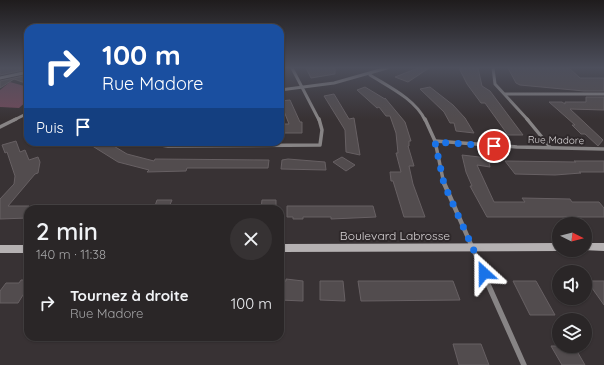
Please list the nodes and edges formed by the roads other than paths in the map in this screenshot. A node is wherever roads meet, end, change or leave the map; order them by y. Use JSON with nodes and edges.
{"nodes":[{"id":1,"x":300,"y":85,"type":"edge"},
{"id":2,"x":325,"y":85,"type":"edge"},
{"id":3,"x":385,"y":85,"type":"edge"},
{"id":4,"x":497,"y":85,"type":"edge"},
{"id":5,"x":301,"y":88,"type":"junction"},
{"id":6,"x":284,"y":90,"type":"edge"},
{"id":7,"x":505,"y":94,"type":"junction"},
{"id":8,"x":604,"y":94,"type":"edge"},
{"id":9,"x":24,"y":115,"type":"edge"},
{"id":10,"x":0,"y":127,"type":"edge"},
{"id":11,"x":435,"y":142,"type":"junction"},
{"id":12,"x":284,"y":145,"type":"edge"},
{"id":13,"x":550,"y":147,"type":"junction"},
{"id":14,"x":604,"y":149,"type":"edge"},
{"id":15,"x":472,"y":247,"type":"junction"},
{"id":16,"x":552,"y":247,"type":"edge"},
{"id":17,"x":592,"y":247,"type":"edge"},
{"id":18,"x":604,"y":247,"type":"edge"},
{"id":19,"x":284,"y":248,"type":"edge"},
{"id":20,"x":0,"y":249,"type":"edge"},
{"id":21,"x":24,"y":249,"type":"edge"},
{"id":22,"x":524,"y":365,"type":"edge"}],
"edges":[{"from":1,"to":5,"type":"street"},
{"from":2,"to":5,"type":"street"},
{"from":3,"to":11,"type":"street"},
{"from":4,"to":7,"type":"street"},
{"from":5,"to":6,"type":"street"},
{"from":5,"to":12,"type":"street"},
{"from":7,"to":8,"type":"street"},
{"from":7,"to":13,"type":"street"},
{"from":9,"to":10,"type":"street"},
{"from":11,"to":13,"type":"street","name":"Rue Madore"},
{"from":11,"to":15,"type":"street"},
{"from":13,"to":14,"type":"street","name":"Rue Madore"},
{"from":15,"to":16,"type":"main road","name":"Boulevard Labrosse"},
{"from":15,"to":19,"type":"main road","name":"Boulevard Labrosse"},
{"from":15,"to":22,"type":"street"},
{"from":17,"to":18,"type":"main road"},
{"from":20,"to":21,"type":"main road"}]}
